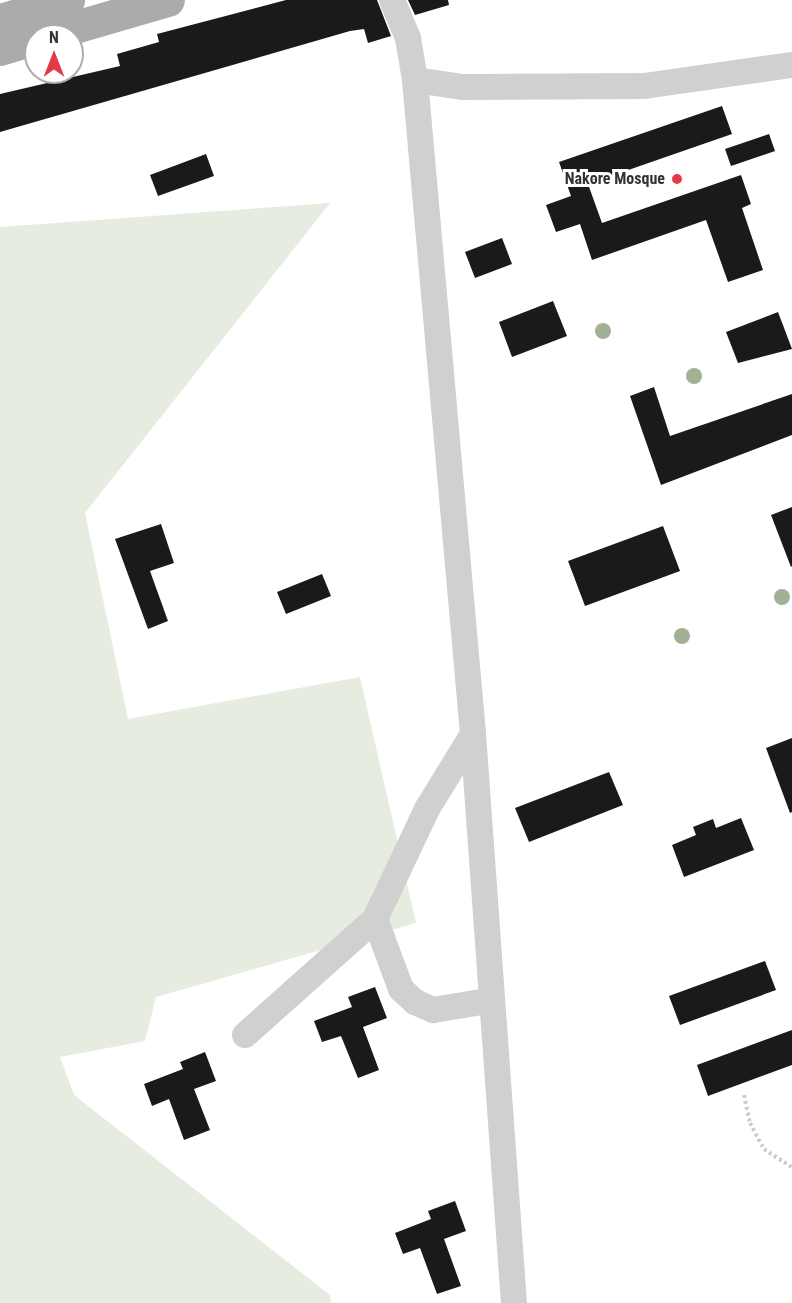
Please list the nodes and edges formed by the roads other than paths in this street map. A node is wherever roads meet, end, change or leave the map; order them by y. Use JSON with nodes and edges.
{"nodes":[{"id":1,"x":67,"y":0,"type":"edge"},
{"id":2,"x":392,"y":0,"type":"edge"},
{"id":3,"x":152,"y":2,"type":"edge"},
{"id":4,"x":0,"y":20,"type":"edge"},
{"id":5,"x":82,"y":24,"type":"edge"},
{"id":6,"x":24,"y":42,"type":"edge"},
{"id":7,"x":0,"y":49,"type":"edge"},
{"id":8,"x":792,"y":65,"type":"edge"},
{"id":9,"x":415,"y":80,"type":"junction"},
{"id":10,"x":473,"y":734,"type":"junction"},
{"id":11,"x":375,"y":919,"type":"junction"},
{"id":12,"x":488,"y":1001,"type":"junction"},
{"id":13,"x":245,"y":1035,"type":"dead end"},
{"id":14,"x":514,"y":1303,"type":"edge"}],
"edges":[{"from":1,"to":4,"type":"main road"},
{"from":2,"to":9,"type":"street"},
{"from":3,"to":5,"type":"main road"},
{"from":6,"to":7,"type":"main road"},
{"from":8,"to":9,"type":"street"},
{"from":9,"to":10,"type":"street"},
{"from":10,"to":11,"type":"street"},
{"from":10,"to":12,"type":"street"},
{"from":11,"to":12,"type":"street"},
{"from":11,"to":13,"type":"street"},
{"from":12,"to":14,"type":"street"}]}
